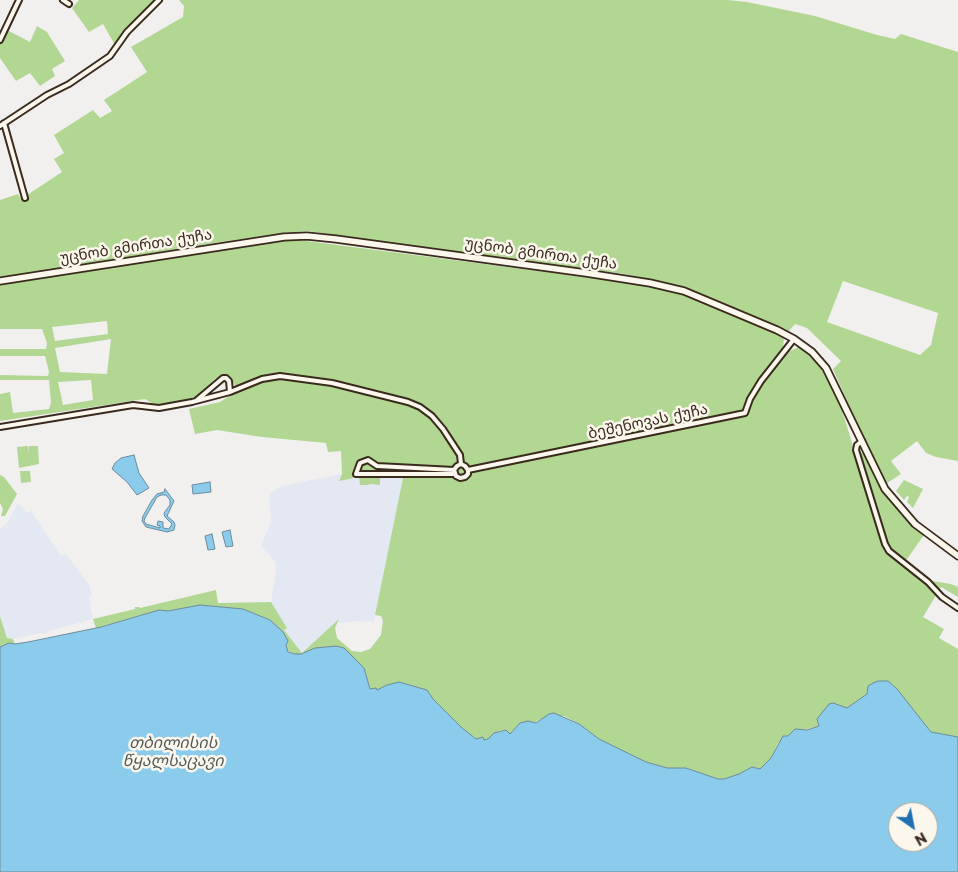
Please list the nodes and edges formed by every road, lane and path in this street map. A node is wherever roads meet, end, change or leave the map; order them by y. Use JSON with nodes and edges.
{"nodes":[{"id":1,"x":19,"y":0,"type":"edge"},
{"id":2,"x":63,"y":0,"type":"edge"},
{"id":3,"x":159,"y":0,"type":"edge"},
{"id":4,"x":69,"y":4,"type":"dead end"},
{"id":5,"x":0,"y":40,"type":"edge"},
{"id":6,"x":2,"y":124,"type":"edge"},
{"id":7,"x":25,"y":198,"type":"dead end"},
{"id":8,"x":0,"y":281,"type":"edge"},
{"id":9,"x":794,"y":339,"type":"junction"},
{"id":10,"x":230,"y":392,"type":"junction"},
{"id":11,"x":195,"y":402,"type":"junction"},
{"id":12,"x":0,"y":428,"type":"edge"},
{"id":13,"x":862,"y":441,"type":"junction"},
{"id":14,"x":461,"y":464,"type":"junction"},
{"id":15,"x":468,"y":470,"type":"junction"},
{"id":16,"x":454,"y":472,"type":"junction"},
{"id":17,"x":958,"y":556,"type":"edge"},
{"id":18,"x":958,"y":608,"type":"edge"}],
"edges":[{"from":1,"to":5,"type":"street"},
{"from":2,"to":4,"type":"street"},
{"from":3,"to":6,"type":"street"},
{"from":6,"to":7,"type":"street"},
{"from":8,"to":9,"type":"main road","name":"უცნობ გმირთა ქუჩა"},
{"from":9,"to":13,"type":"main road","name":"უცნობ გმირთა ქუჩა"},
{"from":9,"to":15,"type":"street","name":"ბეშენოვას ქუჩა"},
{"from":10,"to":11,"type":"street"},
{"from":10,"to":11,"type":"street"},
{"from":10,"to":14,"type":"street"},
{"from":11,"to":12,"type":"street"},
{"from":13,"to":17,"type":"main road","name":"უცნობ გმირთა ქუჩა"},
{"from":13,"to":18,"type":"street"},
{"from":14,"to":15,"type":"street"},
{"from":14,"to":16,"type":"street"},
{"from":15,"to":16,"type":"street"},
{"from":16,"to":16,"type":"street"}]}
